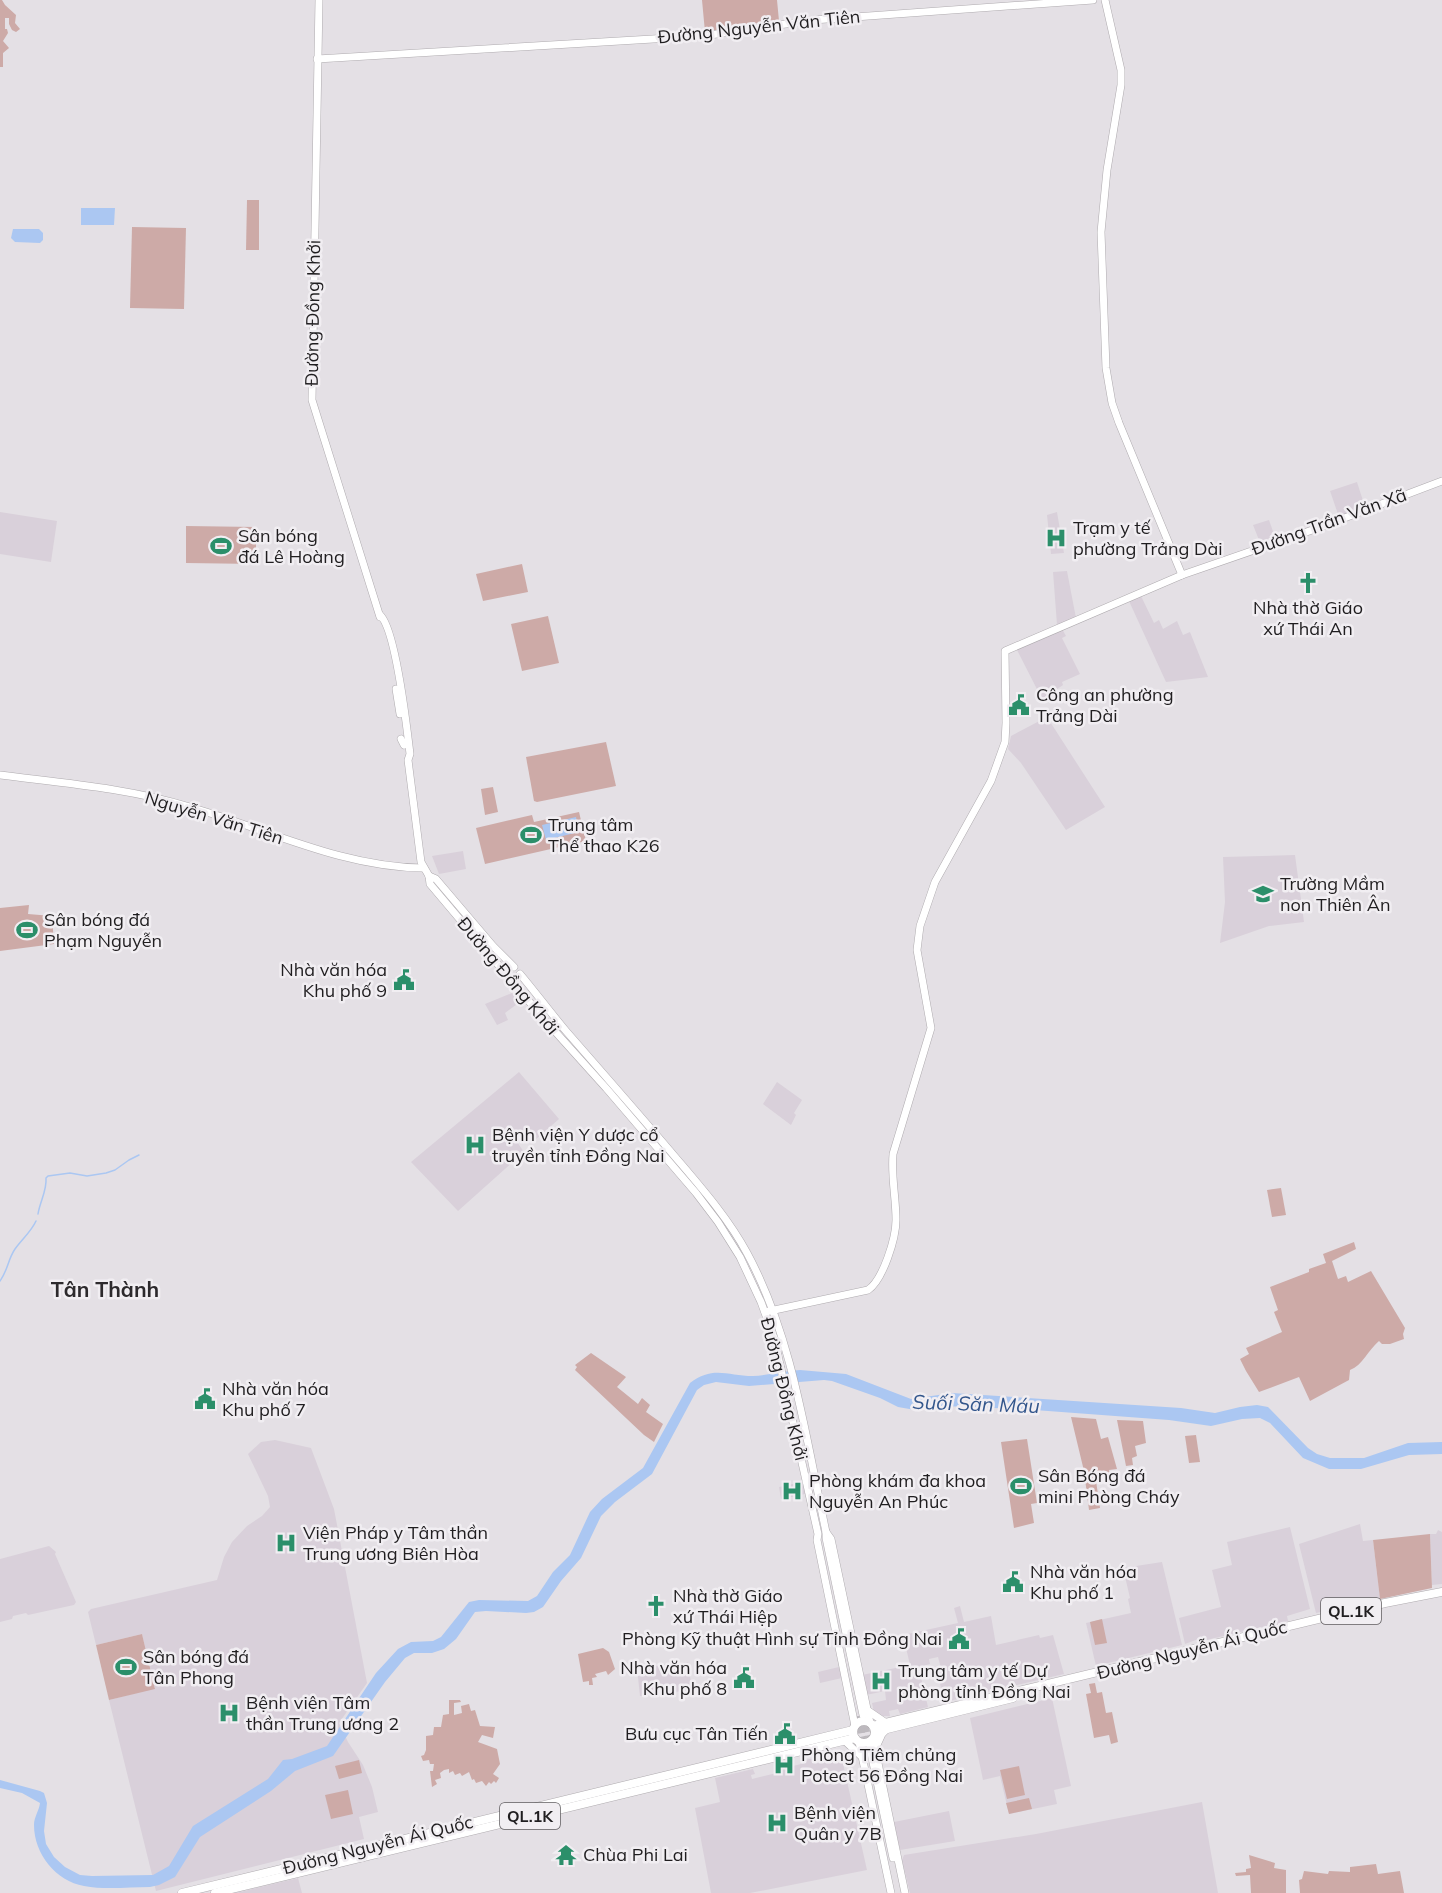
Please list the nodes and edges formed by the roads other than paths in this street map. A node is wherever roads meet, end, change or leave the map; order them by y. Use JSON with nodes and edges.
{"nodes":[{"id":1,"x":319,"y":0,"type":"edge"},
{"id":2,"x":1093,"y":0,"type":"edge"},
{"id":3,"x":1105,"y":0,"type":"edge"},
{"id":4,"x":317,"y":59,"type":"junction"},
{"id":5,"x":1442,"y":481,"type":"edge"},
{"id":6,"x":1182,"y":575,"type":"junction"},
{"id":7,"x":380,"y":615,"type":"junction"},
{"id":8,"x":408,"y":760,"type":"junction"},
{"id":9,"x":0,"y":776,"type":"edge"},
{"id":10,"x":409,"y":864,"type":"dead end"},
{"id":11,"x":390,"y":866,"type":"junction"},
{"id":12,"x":423,"y":868,"type":"junction"},
{"id":13,"x":431,"y":880,"type":"junction"},
{"id":14,"x":493,"y":946,"type":"junction"},
{"id":15,"x":549,"y":1011,"type":"junction"},
{"id":16,"x":609,"y":1085,"type":"junction"},
{"id":17,"x":769,"y":1311,"type":"junction"},
{"id":18,"x":786,"y":1370,"type":"junction"},
{"id":19,"x":816,"y":1485,"type":"junction"},
{"id":20,"x":808,"y":1491,"type":"junction"},
{"id":21,"x":1442,"y":1594,"type":"edge"},
{"id":22,"x":860,"y":1714,"type":"junction"},
{"id":23,"x":886,"y":1726,"type":"junction"},
{"id":24,"x":873,"y":1730,"type":"junction"},
{"id":25,"x":843,"y":1733,"type":"junction"},
{"id":26,"x":856,"y":1734,"type":"junction"},
{"id":27,"x":845,"y":1741,"type":"junction"},
{"id":28,"x":870,"y":1749,"type":"junction"},
{"id":29,"x":862,"y":1757,"type":"junction"},
{"id":30,"x":716,"y":1767,"type":"junction"},
{"id":31,"x":342,"y":1858,"type":"junction"},
{"id":32,"x":182,"y":1893,"type":"edge"},
{"id":33,"x":215,"y":1893,"type":"edge"},
{"id":34,"x":893,"y":1893,"type":"edge"},
{"id":35,"x":900,"y":1893,"type":"edge"},
{"id":36,"x":905,"y":1893,"type":"edge"}],
"edges":[{"from":1,"to":4,"type":"main road","name":"Đường Đồng Khởi"},
{"from":2,"to":4,"type":"main road","name":"Đường Nguyễn Văn Tiên"},
{"from":3,"to":6,"type":"main road"},
{"from":4,"to":7,"type":"main road","name":"Đường Đồng Khởi"},
{"from":5,"to":6,"type":"main road","name":"Đường Trần Văn Xã"},
{"from":6,"to":17,"type":"main road","name":"Đường Trần Văn Xã"},
{"from":7,"to":8,"type":"main road","name":"Đường Đồng Khởi"},
{"from":7,"to":8,"type":"main road","name":"Đường Đồng Khởi"},
{"from":8,"to":12,"type":"main road","name":"Đường Đồng Khởi"},
{"from":9,"to":11,"type":"main road","name":"Nguyễn Văn Tiên"},
{"from":10,"to":11,"type":"main road","name":"Nguyễn Văn Tiên"},
{"from":11,"to":12,"type":"main road","name":"Nguyễn Văn Tiên"},
{"from":12,"to":13,"type":"main road","name":"Đường Đồng Khởi"},
{"from":13,"to":14,"type":"main road","name":"Đường Đồng Khởi"},
{"from":13,"to":16,"type":"main road","name":"Đường Đồng Khởi"},
{"from":14,"to":15,"type":"main road","name":"Đường Đồng Khởi"},
{"from":14,"to":15,"type":"main road","name":"Đường Đồng Khởi"},
{"from":15,"to":16,"type":"main road","name":"Đường Đồng Khởi"},
{"from":16,"to":17,"type":"main road","name":"Đường Đồng Khởi"},
{"from":17,"to":18,"type":"main road","name":"Đường Đồng Khởi"},
{"from":18,"to":19,"type":"main road","name":"Đường Đồng Khởi"},
{"from":18,"to":20,"type":"main road","name":"Đường Đồng Khởi"},
{"from":19,"to":20,"type":"main road"},
{"from":19,"to":22,"type":"main road","name":"Đường Đồng Khởi"},
{"from":20,"to":22,"type":"main road","name":"Đường Đồng Khởi"},
{"from":21,"to":23,"type":"main road","name":"Đường Nguyễn Ái Quốc","number":"QL.1K"},
{"from":22,"to":23,"type":"main road"},
{"from":22,"to":24,"type":"main road"},
{"from":22,"to":25,"type":"main road"},
{"from":22,"to":26,"type":"main road"},
{"from":23,"to":24,"type":"main road","name":"Đường Nguyễn Ái Quốc","number":"QL.1K"},
{"from":23,"to":28,"type":"main road"},
{"from":24,"to":26,"type":"main road"},
{"from":24,"to":26,"type":"main road"},
{"from":24,"to":28,"type":"main road"},
{"from":25,"to":26,"type":"main road","name":"Đường Nguyễn Ái Quốc","number":"QL.1K"},
{"from":25,"to":30,"type":"main road","name":"Đường Nguyễn Ái Quốc","number":"QL.1K"},
{"from":26,"to":27,"type":"main road","name":"Đường Nguyễn Ái Quốc","number":"QL.1K"},
{"from":26,"to":29,"type":"main road"},
{"from":27,"to":29,"type":"main road"},
{"from":27,"to":30,"type":"main road","name":"Đường Nguyễn Ái Quốc","number":"QL.1K"},
{"from":28,"to":34,"type":"main road"},
{"from":28,"to":35,"type":"main road"},
{"from":28,"to":36,"type":"main road"},
{"from":29,"to":34,"type":"main road"},
{"from":30,"to":31,"type":"main road","name":"Đường Nguyễn Ái Quốc","number":"QL.1K"},
{"from":31,"to":32,"type":"main road","name":"Đường Nguyễn Ái Quốc","number":"QL.1K"},
{"from":31,"to":33,"type":"main road","name":"Đường Nguyễn Ái Quốc","number":"QL.1K"}]}
